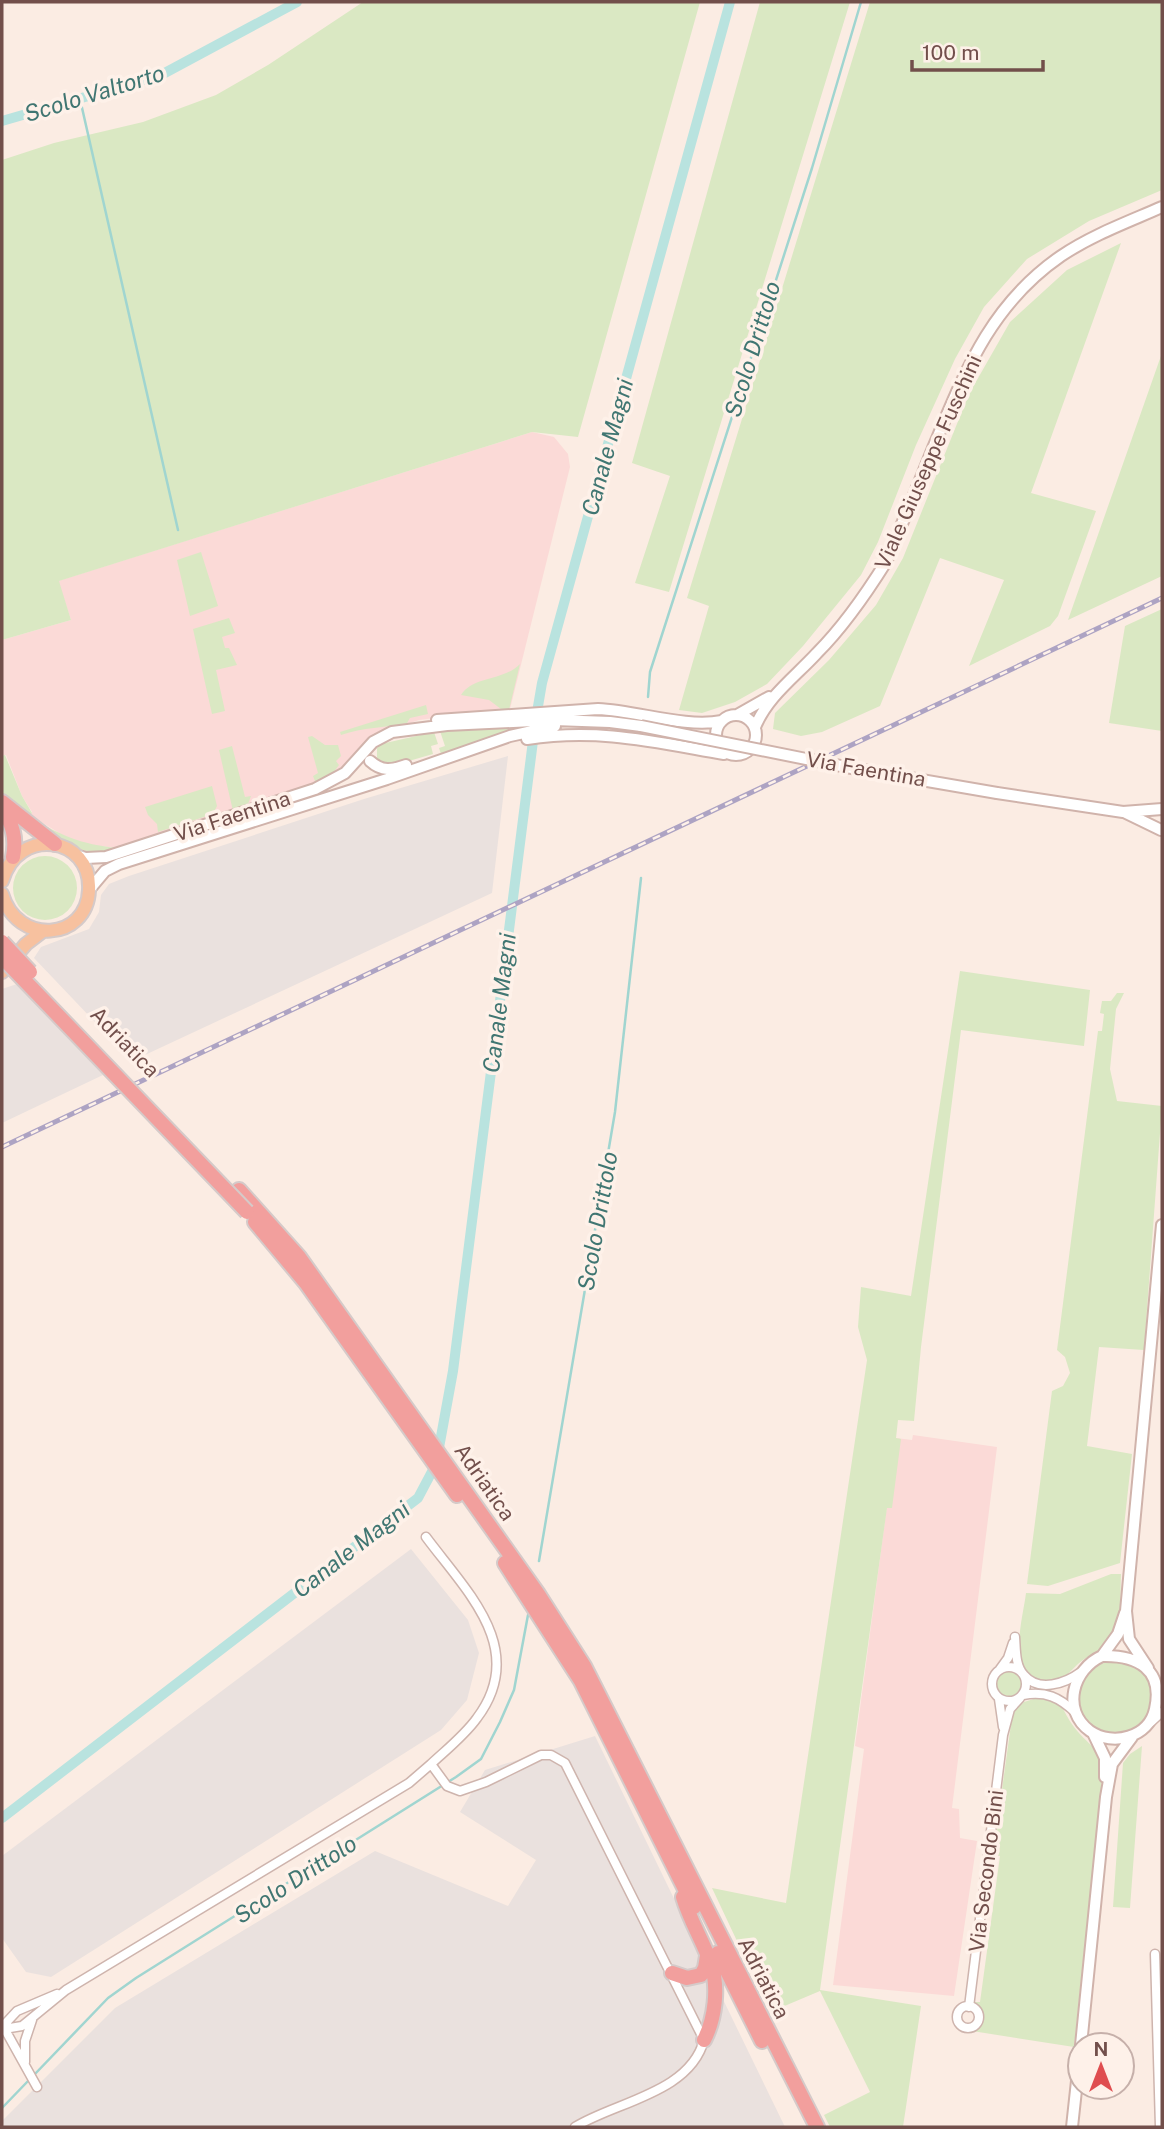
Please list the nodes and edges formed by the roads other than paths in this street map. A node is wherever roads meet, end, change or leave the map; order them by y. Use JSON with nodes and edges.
{"nodes":[{"id":1,"x":1162,"y":207,"type":"edge"},
{"id":2,"x":777,"y":692,"type":"junction"},
{"id":3,"x":737,"y":715,"type":"junction"},
{"id":4,"x":722,"y":720,"type":"junction"},
{"id":5,"x":553,"y":723,"type":"junction"},
{"id":6,"x":755,"y":727,"type":"junction"},
{"id":7,"x":373,"y":742,"type":"junction"},
{"id":8,"x":724,"y":754,"type":"junction"},
{"id":9,"x":370,"y":761,"type":"junction"},
{"id":10,"x":423,"y":767,"type":"junction"},
{"id":11,"x":387,"y":779,"type":"junction"},
{"id":12,"x":2,"y":804,"type":"edge"},
{"id":13,"x":1162,"y":809,"type":"edge"},
{"id":14,"x":1123,"y":812,"type":"junction"},
{"id":15,"x":1162,"y":816,"type":"edge"},
{"id":16,"x":1162,"y":831,"type":"edge"},
{"id":17,"x":55,"y":844,"type":"junction"},
{"id":18,"x":75,"y":855,"type":"junction"},
{"id":19,"x":13,"y":857,"type":"junction"},
{"id":20,"x":2,"y":881,"type":"edge"},
{"id":21,"x":89,"y":890,"type":"junction"},
{"id":22,"x":2,"y":894,"type":"edge"},
{"id":23,"x":43,"y":931,"type":"junction"},
{"id":24,"x":2,"y":942,"type":"edge"},
{"id":25,"x":2,"y":957,"type":"edge"},
{"id":26,"x":2,"y":972,"type":"edge"},
{"id":27,"x":1162,"y":1225,"type":"edge"},
{"id":28,"x":473,"y":1510,"type":"junction"},
{"id":29,"x":425,"y":1537,"type":"dead end"},
{"id":30,"x":1126,"y":1611,"type":"junction"},
{"id":31,"x":1101,"y":1656,"type":"junction"},
{"id":32,"x":1148,"y":1668,"type":"junction"},
{"id":33,"x":998,"y":1671,"type":"junction"},
{"id":34,"x":1081,"y":1672,"type":"junction"},
{"id":35,"x":1024,"y":1675,"type":"junction"},
{"id":36,"x":1159,"y":1683,"type":"edge"},
{"id":37,"x":1021,"y":1697,"type":"junction"},
{"id":38,"x":999,"y":1699,"type":"junction"},
{"id":39,"x":1162,"y":1712,"type":"edge"},
{"id":40,"x":1076,"y":1713,"type":"junction"},
{"id":41,"x":1151,"y":1722,"type":"junction"},
{"id":42,"x":1093,"y":1733,"type":"junction"},
{"id":43,"x":1003,"y":1735,"type":"junction"},
{"id":44,"x":1132,"y":1737,"type":"junction"},
{"id":45,"x":431,"y":1765,"type":"junction"},
{"id":46,"x":1106,"y":1797,"type":"junction"},
{"id":47,"x":676,"y":1872,"type":"junction"},
{"id":48,"x":1155,"y":1954,"type":"dead end"},
{"id":49,"x":707,"y":1956,"type":"junction"},
{"id":50,"x":672,"y":1973,"type":"junction"},
{"id":51,"x":66,"y":1990,"type":"junction"},
{"id":52,"x":969,"y":2007,"type":"dead end"},
{"id":53,"x":34,"y":2017,"type":"junction"},
{"id":54,"x":3,"y":2026,"type":"edge"},
{"id":55,"x":1082,"y":2031,"type":"edge"},
{"id":56,"x":704,"y":2040,"type":"junction"},
{"id":57,"x":27,"y":2068,"type":"junction"},
{"id":58,"x":37,"y":2087,"type":"dead end"},
{"id":59,"x":1075,"y":2101,"type":"edge"},
{"id":60,"x":575,"y":2127,"type":"edge"},
{"id":61,"x":806,"y":2127,"type":"edge"},
{"id":62,"x":817,"y":2127,"type":"edge"},
{"id":63,"x":1072,"y":2127,"type":"edge"},
{"id":64,"x":1160,"y":2127,"type":"edge"}],
"edges":[{"from":1,"to":2,"type":"main road","name":"Viale Giuseppe Fuschini"},
{"from":2,"to":3,"type":"main road","name":"Viale Giuseppe Fuschini"},
{"from":2,"to":6,"type":"main road","name":"Viale Giuseppe Fuschini"},
{"from":3,"to":4,"type":"main road"},
{"from":3,"to":6,"type":"main road"},
{"from":4,"to":5,"type":"main road"},
{"from":4,"to":8,"type":"main road"},
{"from":5,"to":7,"type":"main road","name":"Via Faentina"},
{"from":5,"to":8,"type":"main road"},
{"from":5,"to":10,"type":"main road","name":"Via Faentina"},
{"from":5,"to":14,"type":"main road","name":"Via Faentina","bridge":true},
{"from":6,"to":8,"type":"main road"},
{"from":7,"to":9,"type":"main road"},
{"from":7,"to":18,"type":"main road","name":"Via Faentina"},
{"from":9,"to":10,"type":"main road"},
{"from":9,"to":11,"type":"main road"},
{"from":10,"to":11,"type":"main road","name":"Via Faentina"},
{"from":11,"to":21,"type":"main road","name":"Via Faentina"},
{"from":12,"to":17,"type":"highway"},
{"from":12,"to":19,"type":"highway"},
{"from":13,"to":14,"type":"main road","name":"Via Faentina"},
{"from":14,"to":16,"type":"main road","name":"Via Faentina"},
{"from":15,"to":16,"type":"main road"},
{"from":17,"to":18,"type":"main road"},
{"from":17,"to":19,"type":"main road"},
{"from":18,"to":21,"type":"main road"},
{"from":19,"to":20,"type":"main road"},
{"from":21,"to":23,"type":"main road"},
{"from":22,"to":23,"type":"main road"},
{"from":23,"to":26,"type":"main road"},
{"from":24,"to":28,"type":"highway","name":"Adriatica","bridge":true},
{"from":25,"to":28,"type":"highway","name":"Adriatica","bridge":true},
{"from":27,"to":30,"type":"main road"},
{"from":28,"to":47,"type":"highway","name":"Adriatica"},
{"from":28,"to":62,"type":"highway","name":"Adriatica"},
{"from":29,"to":45,"type":"street"},
{"from":30,"to":31,"type":"main road"},
{"from":30,"to":32,"type":"main road"},
{"from":31,"to":32,"type":"main road"},
{"from":31,"to":34,"type":"main road"},
{"from":32,"to":36,"type":"main road"},
{"from":33,"to":35,"type":"street"},
{"from":33,"to":35,"type":"street"},
{"from":33,"to":38,"type":"street"},
{"from":34,"to":35,"type":"street"},
{"from":34,"to":40,"type":"main road"},
{"from":35,"to":37,"type":"street"},
{"from":36,"to":41,"type":"main road"},
{"from":37,"to":38,"type":"street"},
{"from":37,"to":40,"type":"street"},
{"from":37,"to":43,"type":"street","name":"Via Secondo Bini"},
{"from":38,"to":43,"type":"street","name":"Via Secondo Bini"},
{"from":39,"to":41,"type":"street"},
{"from":40,"to":42,"type":"main road"},
{"from":41,"to":44,"type":"main road"},
{"from":42,"to":44,"type":"main road"},
{"from":42,"to":46,"type":"main road"},
{"from":43,"to":52,"type":"street","name":"Via Secondo Bini"},
{"from":44,"to":46,"type":"main road"},
{"from":45,"to":50,"type":"street"},
{"from":45,"to":51,"type":"street"},
{"from":46,"to":55,"type":"main road"},
{"from":47,"to":49,"type":"highway"},
{"from":47,"to":61,"type":"highway","name":"Adriatica"},
{"from":48,"to":64,"type":"street"},
{"from":49,"to":50,"type":"highway"},
{"from":49,"to":56,"type":"highway"},
{"from":50,"to":56,"type":"street"},
{"from":51,"to":53,"type":"street"},
{"from":51,"to":54,"type":"street"},
{"from":53,"to":54,"type":"street"},
{"from":53,"to":57,"type":"street"},
{"from":54,"to":57,"type":"street"},
{"from":56,"to":60,"type":"street"},
{"from":57,"to":58,"type":"street"},
{"from":59,"to":63,"type":"main road"}]}
